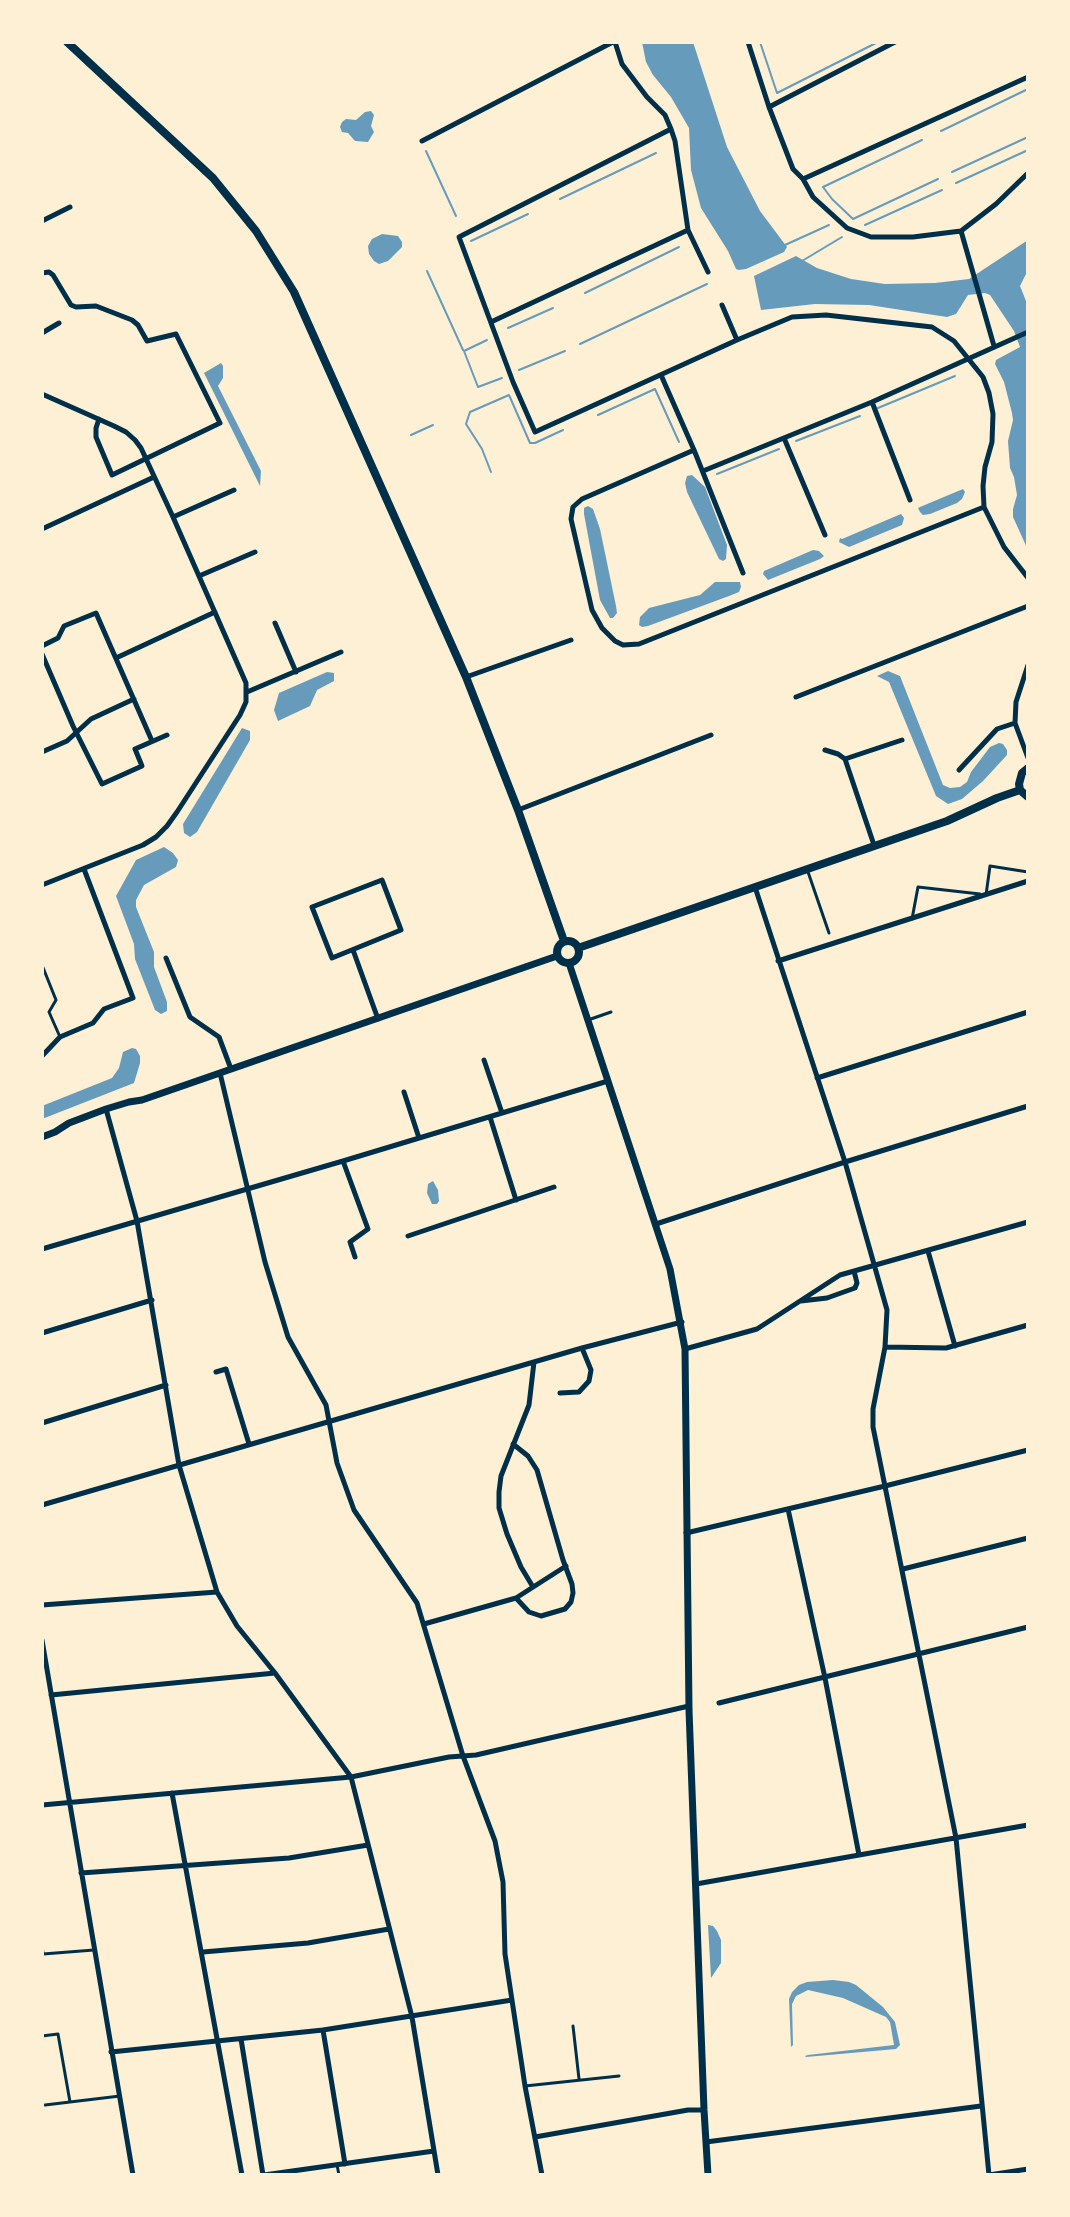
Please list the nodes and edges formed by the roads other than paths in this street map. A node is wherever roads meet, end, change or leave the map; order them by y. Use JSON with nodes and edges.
{"nodes":[{"id":1,"x":67,"y":42,"type":"edge"},
{"id":2,"x":614,"y":42,"type":"edge"},
{"id":3,"x":748,"y":42,"type":"edge"},
{"id":4,"x":895,"y":42,"type":"edge"},
{"id":5,"x":1028,"y":77,"type":"edge"},
{"id":6,"x":769,"y":107,"type":"junction"},
{"id":7,"x":671,"y":129,"type":"junction"},
{"id":8,"x":422,"y":141,"type":"dead end"},
{"id":9,"x":1028,"y":173,"type":"edge"},
{"id":10,"x":803,"y":180,"type":"junction"},
{"id":11,"x":70,"y":207,"type":"dead end"},
{"id":12,"x":42,"y":221,"type":"edge"},
{"id":13,"x":688,"y":230,"type":"junction"},
{"id":14,"x":962,"y":231,"type":"junction"},
{"id":15,"x":708,"y":272,"type":"dead end"},
{"id":16,"x":42,"y":273,"type":"edge"},
{"id":17,"x":722,"y":305,"type":"dead end"},
{"id":18,"x":491,"y":322,"type":"junction"},
{"id":19,"x":59,"y":323,"type":"dead end"},
{"id":20,"x":1028,"y":332,"type":"edge"},
{"id":21,"x":42,"y":333,"type":"edge"},
{"id":22,"x":737,"y":340,"type":"junction"},
{"id":23,"x":994,"y":346,"type":"junction"},
{"id":24,"x":969,"y":357,"type":"junction"},
{"id":25,"x":661,"y":375,"type":"junction"},
{"id":26,"x":42,"y":394,"type":"edge"},
{"id":27,"x":872,"y":402,"type":"junction"},
{"id":28,"x":99,"y":419,"type":"junction"},
{"id":29,"x":784,"y":438,"type":"junction"},
{"id":30,"x":694,"y":450,"type":"junction"},
{"id":31,"x":147,"y":460,"type":"junction"},
{"id":32,"x":703,"y":471,"type":"junction"},
{"id":33,"x":154,"y":477,"type":"junction"},
{"id":34,"x":234,"y":490,"type":"dead end"},
{"id":35,"x":910,"y":500,"type":"dead end"},
{"id":36,"x":984,"y":507,"type":"junction"},
{"id":37,"x":173,"y":517,"type":"junction"},
{"id":38,"x":42,"y":529,"type":"edge"},
{"id":39,"x":825,"y":535,"type":"dead end"},
{"id":40,"x":255,"y":552,"type":"dead end"},
{"id":41,"x":742,"y":573,"type":"dead end"},
{"id":42,"x":199,"y":576,"type":"junction"},
{"id":43,"x":1028,"y":578,"type":"edge"},
{"id":44,"x":1028,"y":606,"type":"edge"},
{"id":45,"x":215,"y":612,"type":"junction"},
{"id":46,"x":275,"y":623,"type":"dead end"},
{"id":47,"x":571,"y":640,"type":"dead end"},
{"id":48,"x":42,"y":646,"type":"edge"},
{"id":49,"x":341,"y":652,"type":"dead end"},
{"id":50,"x":42,"y":654,"type":"edge"},
{"id":51,"x":116,"y":658,"type":"junction"},
{"id":52,"x":1028,"y":665,"type":"edge"},
{"id":53,"x":296,"y":672,"type":"junction"},
{"id":54,"x":466,"y":677,"type":"junction"},
{"id":55,"x":247,"y":692,"type":"junction"},
{"id":56,"x":796,"y":697,"type":"dead end"},
{"id":57,"x":134,"y":699,"type":"junction"},
{"id":58,"x":1015,"y":723,"type":"junction"},
{"id":59,"x":78,"y":733,"type":"junction"},
{"id":60,"x":167,"y":735,"type":"dead end"},
{"id":61,"x":711,"y":735,"type":"dead end"},
{"id":62,"x":902,"y":740,"type":"dead end"},
{"id":63,"x":152,"y":741,"type":"junction"},
{"id":64,"x":825,"y":750,"type":"dead end"},
{"id":65,"x":42,"y":752,"type":"edge"},
{"id":66,"x":1028,"y":758,"type":"edge"},
{"id":67,"x":845,"y":759,"type":"junction"},
{"id":68,"x":1028,"y":768,"type":"edge"},
{"id":69,"x":959,"y":770,"type":"dead end"},
{"id":70,"x":1020,"y":790,"type":"junction"},
{"id":71,"x":1028,"y":797,"type":"edge"},
{"id":72,"x":518,"y":810,"type":"junction"},
{"id":73,"x":874,"y":845,"type":"junction"},
{"id":74,"x":807,"y":868,"type":"junction"},
{"id":75,"x":84,"y":869,"type":"junction"},
{"id":76,"x":1028,"y":872,"type":"edge"},
{"id":77,"x":1028,"y":881,"type":"edge"},
{"id":78,"x":42,"y":885,"type":"edge"},
{"id":79,"x":755,"y":886,"type":"junction"},
{"id":80,"x":986,"y":895,"type":"junction"},
{"id":81,"x":912,"y":919,"type":"junction"},
{"id":82,"x":829,"y":933,"type":"dead end"},
{"id":83,"x":564,"y":941,"type":"junction"},
{"id":84,"x":578,"y":948,"type":"junction"},
{"id":85,"x":353,"y":950,"type":"junction"},
{"id":86,"x":557,"y":956,"type":"junction"},
{"id":87,"x":166,"y":958,"type":"dead end"},
{"id":88,"x":778,"y":961,"type":"junction"},
{"id":89,"x":569,"y":963,"type":"junction"},
{"id":90,"x":42,"y":965,"type":"edge"},
{"id":91,"x":611,"y":1012,"type":"dead end"},
{"id":92,"x":1028,"y":1012,"type":"edge"},
{"id":93,"x":378,"y":1019,"type":"junction"},
{"id":94,"x":588,"y":1020,"type":"junction"},
{"id":95,"x":60,"y":1037,"type":"junction"},
{"id":96,"x":42,"y":1056,"type":"edge"},
{"id":97,"x":484,"y":1060,"type":"dead end"},
{"id":98,"x":231,"y":1069,"type":"junction"},
{"id":99,"x":220,"y":1073,"type":"junction"},
{"id":100,"x":817,"y":1078,"type":"junction"},
{"id":101,"x":608,"y":1081,"type":"junction"},
{"id":102,"x":404,"y":1092,"type":"dead end"},
{"id":103,"x":1028,"y":1106,"type":"edge"},
{"id":104,"x":106,"y":1109,"type":"junction"},
{"id":105,"x":502,"y":1113,"type":"junction"},
{"id":106,"x":490,"y":1117,"type":"junction"},
{"id":107,"x":42,"y":1137,"type":"edge"},
{"id":108,"x":419,"y":1138,"type":"junction"},
{"id":109,"x":344,"y":1161,"type":"junction"},
{"id":110,"x":845,"y":1162,"type":"junction"},
{"id":111,"x":554,"y":1187,"type":"dead end"},
{"id":112,"x":248,"y":1188,"type":"junction"},
{"id":113,"x":516,"y":1200,"type":"junction"},
{"id":114,"x":137,"y":1221,"type":"junction"},
{"id":115,"x":1028,"y":1222,"type":"edge"},
{"id":116,"x":656,"y":1224,"type":"junction"},
{"id":117,"x":408,"y":1236,"type":"dead end"},
{"id":118,"x":42,"y":1249,"type":"edge"},
{"id":119,"x":928,"y":1251,"type":"junction"},
{"id":120,"x":355,"y":1257,"type":"dead end"},
{"id":121,"x":874,"y":1266,"type":"junction"},
{"id":122,"x":854,"y":1271,"type":"junction"},
{"id":123,"x":152,"y":1300,"type":"junction"},
{"id":124,"x":800,"y":1301,"type":"junction"},
{"id":125,"x":682,"y":1322,"type":"junction"},
{"id":126,"x":1028,"y":1325,"type":"edge"},
{"id":127,"x":42,"y":1333,"type":"edge"},
{"id":128,"x":955,"y":1346,"type":"junction"},
{"id":129,"x":885,"y":1347,"type":"junction"},
{"id":130,"x":582,"y":1348,"type":"junction"},
{"id":131,"x":686,"y":1349,"type":"junction"},
{"id":132,"x":534,"y":1362,"type":"junction"},
{"id":133,"x":216,"y":1372,"type":"dead end"},
{"id":134,"x":166,"y":1385,"type":"junction"},
{"id":135,"x":560,"y":1394,"type":"dead end"},
{"id":136,"x":330,"y":1421,"type":"junction"},
{"id":137,"x":42,"y":1423,"type":"edge"},
{"id":138,"x":249,"y":1444,"type":"junction"},
{"id":139,"x":513,"y":1444,"type":"junction"},
{"id":140,"x":1028,"y":1450,"type":"edge"},
{"id":141,"x":179,"y":1466,"type":"junction"},
{"id":142,"x":885,"y":1486,"type":"junction"},
{"id":143,"x":42,"y":1505,"type":"edge"},
{"id":144,"x":788,"y":1509,"type":"junction"},
{"id":145,"x":687,"y":1533,"type":"junction"},
{"id":146,"x":1028,"y":1538,"type":"edge"},
{"id":147,"x":566,"y":1566,"type":"junction"},
{"id":148,"x":903,"y":1569,"type":"junction"},
{"id":149,"x":533,"y":1587,"type":"junction"},
{"id":150,"x":217,"y":1592,"type":"junction"},
{"id":151,"x":516,"y":1598,"type":"junction"},
{"id":152,"x":42,"y":1605,"type":"edge"},
{"id":153,"x":424,"y":1624,"type":"junction"},
{"id":154,"x":1028,"y":1627,"type":"edge"},
{"id":155,"x":42,"y":1640,"type":"edge"},
{"id":156,"x":919,"y":1654,"type":"junction"},
{"id":157,"x":275,"y":1674,"type":"junction"},
{"id":158,"x":825,"y":1678,"type":"junction"},
{"id":159,"x":51,"y":1695,"type":"junction"},
{"id":160,"x":719,"y":1703,"type":"dead end"},
{"id":161,"x":689,"y":1706,"type":"junction"},
{"id":162,"x":463,"y":1756,"type":"junction"},
{"id":163,"x":351,"y":1777,"type":"junction"},
{"id":164,"x":172,"y":1793,"type":"junction"},
{"id":165,"x":70,"y":1803,"type":"junction"},
{"id":166,"x":42,"y":1806,"type":"edge"},
{"id":167,"x":1028,"y":1825,"type":"edge"},
{"id":168,"x":956,"y":1838,"type":"junction"},
{"id":169,"x":368,"y":1845,"type":"junction"},
{"id":170,"x":859,"y":1855,"type":"junction"},
{"id":171,"x":185,"y":1866,"type":"junction"},
{"id":172,"x":81,"y":1873,"type":"junction"},
{"id":173,"x":696,"y":1884,"type":"junction"},
{"id":174,"x":390,"y":1929,"type":"junction"},
{"id":175,"x":42,"y":1944,"type":"edge"},
{"id":176,"x":96,"y":1950,"type":"junction"},
{"id":177,"x":203,"y":1952,"type":"junction"},
{"id":178,"x":43,"y":1954,"type":"edge"},
{"id":179,"x":512,"y":2000,"type":"junction"},
{"id":180,"x":412,"y":2017,"type":"junction"},
{"id":181,"x":573,"y":2026,"type":"dead end"},
{"id":182,"x":323,"y":2030,"type":"junction"},
{"id":183,"x":42,"y":2036,"type":"edge"},
{"id":184,"x":241,"y":2038,"type":"junction"},
{"id":185,"x":219,"y":2041,"type":"junction"},
{"id":186,"x":111,"y":2052,"type":"junction"},
{"id":187,"x":619,"y":2076,"type":"dead end"},
{"id":188,"x":579,"y":2079,"type":"junction"},
{"id":189,"x":525,"y":2086,"type":"junction"},
{"id":190,"x":120,"y":2096,"type":"junction"},
{"id":191,"x":70,"y":2102,"type":"junction"},
{"id":192,"x":45,"y":2105,"type":"dead end"},
{"id":193,"x":981,"y":2106,"type":"junction"},
{"id":194,"x":704,"y":2110,"type":"junction"},
{"id":195,"x":535,"y":2137,"type":"junction"},
{"id":196,"x":706,"y":2142,"type":"junction"},
{"id":197,"x":434,"y":2151,"type":"junction"},
{"id":198,"x":337,"y":2164,"type":"junction"},
{"id":199,"x":345,"y":2164,"type":"junction"},
{"id":200,"x":1028,"y":2169,"type":"edge"},
{"id":201,"x":133,"y":2175,"type":"edge"},
{"id":202,"x":242,"y":2175,"type":"edge"},
{"id":203,"x":263,"y":2175,"type":"edge"},
{"id":204,"x":339,"y":2175,"type":"edge"},
{"id":205,"x":438,"y":2175,"type":"edge"},
{"id":206,"x":542,"y":2175,"type":"edge"},
{"id":207,"x":708,"y":2175,"type":"edge"},
{"id":208,"x":989,"y":2175,"type":"edge"}],
"edges":[{"from":1,"to":54,"type":"main road"},
{"from":2,"to":7,"type":"street"},
{"from":2,"to":8,"type":"street"},
{"from":3,"to":6,"type":"street"},
{"from":4,"to":6,"type":"street"},
{"from":5,"to":10,"type":"street"},
{"from":6,"to":10,"type":"street"},
{"from":7,"to":13,"type":"street"},
{"from":7,"to":18,"type":"street"},
{"from":9,"to":14,"type":"street"},
{"from":10,"to":14,"type":"street"},
{"from":11,"to":12,"type":"street"},
{"from":13,"to":15,"type":"street"},
{"from":13,"to":18,"type":"street"},
{"from":14,"to":23,"type":"street"},
{"from":16,"to":31,"type":"street"},
{"from":17,"to":22,"type":"street"},
{"from":18,"to":25,"type":"street"},
{"from":19,"to":21,"type":"street"},
{"from":20,"to":23,"type":"street"},
{"from":22,"to":24,"type":"street"},
{"from":22,"to":25,"type":"street"},
{"from":23,"to":24,"type":"street"},
{"from":24,"to":27,"type":"street"},
{"from":24,"to":36,"type":"street"},
{"from":25,"to":30,"type":"street"},
{"from":26,"to":28,"type":"street"},
{"from":27,"to":29,"type":"street"},
{"from":27,"to":35,"type":"street"},
{"from":28,"to":31,"type":"street"},
{"from":28,"to":31,"type":"street"},
{"from":29,"to":32,"type":"street"},
{"from":29,"to":39,"type":"street"},
{"from":30,"to":32,"type":"street"},
{"from":30,"to":36,"type":"street"},
{"from":31,"to":33,"type":"street"},
{"from":32,"to":41,"type":"street"},
{"from":33,"to":37,"type":"street"},
{"from":33,"to":38,"type":"street"},
{"from":34,"to":37,"type":"street"},
{"from":36,"to":43,"type":"street"},
{"from":37,"to":42,"type":"street"},
{"from":40,"to":42,"type":"street"},
{"from":42,"to":45,"type":"street"},
{"from":44,"to":56,"type":"street"},
{"from":45,"to":51,"type":"street"},
{"from":45,"to":55,"type":"street"},
{"from":46,"to":53,"type":"street"},
{"from":47,"to":54,"type":"street"},
{"from":48,"to":51,"type":"street"},
{"from":49,"to":53,"type":"street"},
{"from":50,"to":59,"type":"street"},
{"from":51,"to":57,"type":"street"},
{"from":52,"to":58,"type":"street"},
{"from":53,"to":55,"type":"street"},
{"from":54,"to":72,"type":"main road"},
{"from":55,"to":75,"type":"street"},
{"from":57,"to":59,"type":"street"},
{"from":57,"to":63,"type":"street"},
{"from":58,"to":66,"type":"street"},
{"from":58,"to":69,"type":"street"},
{"from":59,"to":63,"type":"street"},
{"from":59,"to":65,"type":"street"},
{"from":60,"to":63,"type":"street"},
{"from":61,"to":72,"type":"street"},
{"from":62,"to":67,"type":"street"},
{"from":64,"to":67,"type":"street"},
{"from":67,"to":73,"type":"street"},
{"from":68,"to":70,"type":"main road"},
{"from":70,"to":71,"type":"main road"},
{"from":70,"to":73,"type":"main road"},
{"from":72,"to":83,"type":"main road"},
{"from":73,"to":74,"type":"main road"},
{"from":74,"to":79,"type":"main road"},
{"from":74,"to":82,"type":"lane"},
{"from":75,"to":78,"type":"street"},
{"from":75,"to":95,"type":"street"},
{"from":76,"to":80,"type":"lane"},
{"from":77,"to":80,"type":"street"},
{"from":79,"to":84,"type":"main road"},
{"from":79,"to":88,"type":"street"},
{"from":80,"to":81,"type":"street"},
{"from":80,"to":81,"type":"lane"},
{"from":81,"to":88,"type":"street"},
{"from":83,"to":84,"type":"main road"},
{"from":83,"to":86,"type":"main road"},
{"from":84,"to":89,"type":"main road"},
{"from":85,"to":85,"type":"street"},
{"from":85,"to":93,"type":"street"},
{"from":86,"to":89,"type":"main road"},
{"from":86,"to":93,"type":"street"},
{"from":87,"to":98,"type":"street"},
{"from":88,"to":100,"type":"street"},
{"from":89,"to":94,"type":"street"},
{"from":90,"to":95,"type":"lane"},
{"from":91,"to":94,"type":"lane"},
{"from":92,"to":100,"type":"street"},
{"from":93,"to":98,"type":"street"},
{"from":94,"to":101,"type":"street"},
{"from":95,"to":96,"type":"street"},
{"from":97,"to":105,"type":"street"},
{"from":98,"to":99,"type":"street"},
{"from":99,"to":104,"type":"street"},
{"from":99,"to":112,"type":"street"},
{"from":100,"to":110,"type":"street"},
{"from":101,"to":105,"type":"street"},
{"from":101,"to":116,"type":"street"},
{"from":102,"to":108,"type":"street"},
{"from":103,"to":110,"type":"street"},
{"from":104,"to":107,"type":"street"},
{"from":104,"to":114,"type":"street"},
{"from":105,"to":106,"type":"street"},
{"from":106,"to":108,"type":"street"},
{"from":106,"to":113,"type":"street"},
{"from":108,"to":109,"type":"street"},
{"from":109,"to":112,"type":"street"},
{"from":109,"to":120,"type":"street"},
{"from":110,"to":116,"type":"street"},
{"from":110,"to":121,"type":"street"},
{"from":111,"to":113,"type":"street"},
{"from":112,"to":114,"type":"street"},
{"from":112,"to":136,"type":"street"},
{"from":113,"to":117,"type":"street"},
{"from":114,"to":118,"type":"street"},
{"from":114,"to":123,"type":"street"},
{"from":115,"to":119,"type":"street"},
{"from":116,"to":125,"type":"street"},
{"from":119,"to":121,"type":"street"},
{"from":119,"to":128,"type":"street"},
{"from":121,"to":122,"type":"street"},
{"from":121,"to":129,"type":"street"},
{"from":122,"to":124,"type":"street"},
{"from":122,"to":124,"type":"street"},
{"from":123,"to":127,"type":"street"},
{"from":123,"to":134,"type":"street"},
{"from":124,"to":131,"type":"street"},
{"from":125,"to":130,"type":"street"},
{"from":125,"to":131,"type":"street"},
{"from":126,"to":128,"type":"street"},
{"from":128,"to":129,"type":"street"},
{"from":129,"to":142,"type":"street"},
{"from":130,"to":132,"type":"street"},
{"from":130,"to":135,"type":"street"},
{"from":131,"to":145,"type":"street"},
{"from":132,"to":136,"type":"street"},
{"from":132,"to":139,"type":"street"},
{"from":133,"to":138,"type":"street"},
{"from":134,"to":137,"type":"street"},
{"from":134,"to":141,"type":"street"},
{"from":136,"to":138,"type":"street"},
{"from":136,"to":153,"type":"street"},
{"from":138,"to":141,"type":"street"},
{"from":139,"to":147,"type":"street"},
{"from":139,"to":149,"type":"street"},
{"from":140,"to":142,"type":"street"},
{"from":141,"to":143,"type":"street"},
{"from":141,"to":150,"type":"street"},
{"from":142,"to":144,"type":"street"},
{"from":142,"to":148,"type":"street"},
{"from":144,"to":145,"type":"street"},
{"from":144,"to":158,"type":"street"},
{"from":145,"to":161,"type":"street"},
{"from":146,"to":148,"type":"street"},
{"from":147,"to":149,"type":"street"},
{"from":147,"to":151,"type":"street"},
{"from":148,"to":156,"type":"street"},
{"from":149,"to":151,"type":"street"},
{"from":150,"to":152,"type":"street"},
{"from":150,"to":157,"type":"street"},
{"from":151,"to":153,"type":"street"},
{"from":153,"to":162,"type":"street"},
{"from":154,"to":156,"type":"street"},
{"from":155,"to":159,"type":"street"},
{"from":156,"to":158,"type":"street"},
{"from":156,"to":168,"type":"street"},
{"from":157,"to":159,"type":"street"},
{"from":157,"to":163,"type":"street"},
{"from":158,"to":160,"type":"street"},
{"from":158,"to":170,"type":"street"},
{"from":159,"to":165,"type":"street"},
{"from":161,"to":162,"type":"street"},
{"from":161,"to":173,"type":"street"},
{"from":162,"to":163,"type":"street"},
{"from":162,"to":179,"type":"street"},
{"from":163,"to":164,"type":"street"},
{"from":163,"to":169,"type":"street"},
{"from":164,"to":165,"type":"street"},
{"from":164,"to":171,"type":"street"},
{"from":165,"to":166,"type":"street"},
{"from":165,"to":172,"type":"street"},
{"from":167,"to":168,"type":"street"},
{"from":168,"to":170,"type":"street"},
{"from":168,"to":193,"type":"street"},
{"from":169,"to":171,"type":"street"},
{"from":169,"to":174,"type":"street"},
{"from":170,"to":173,"type":"street"},
{"from":171,"to":172,"type":"street"},
{"from":171,"to":177,"type":"street"},
{"from":172,"to":176,"type":"street"},
{"from":173,"to":194,"type":"street"},
{"from":174,"to":177,"type":"street"},
{"from":174,"to":180,"type":"street"},
{"from":175,"to":178,"type":"lane"},
{"from":176,"to":178,"type":"lane"},
{"from":176,"to":186,"type":"street"},
{"from":177,"to":185,"type":"street"},
{"from":179,"to":180,"type":"street"},
{"from":179,"to":189,"type":"street"},
{"from":180,"to":182,"type":"street"},
{"from":180,"to":197,"type":"street"},
{"from":181,"to":188,"type":"lane"},
{"from":182,"to":184,"type":"street"},
{"from":182,"to":199,"type":"street"},
{"from":183,"to":191,"type":"lane"},
{"from":184,"to":185,"type":"street"},
{"from":184,"to":203,"type":"street"},
{"from":185,"to":186,"type":"street"},
{"from":185,"to":202,"type":"street"},
{"from":186,"to":190,"type":"street"},
{"from":187,"to":188,"type":"lane"},
{"from":188,"to":189,"type":"lane"},
{"from":189,"to":195,"type":"street"},
{"from":190,"to":191,"type":"lane"},
{"from":190,"to":201,"type":"street"},
{"from":191,"to":192,"type":"lane"},
{"from":193,"to":196,"type":"street"},
{"from":193,"to":208,"type":"street"},
{"from":194,"to":195,"type":"street"},
{"from":194,"to":196,"type":"street"},
{"from":195,"to":206,"type":"street"},
{"from":196,"to":207,"type":"street"},
{"from":197,"to":199,"type":"street"},
{"from":197,"to":205,"type":"street"},
{"from":198,"to":199,"type":"street"},
{"from":198,"to":203,"type":"street"},
{"from":198,"to":204,"type":"lane"},
{"from":200,"to":208,"type":"street"}]}
